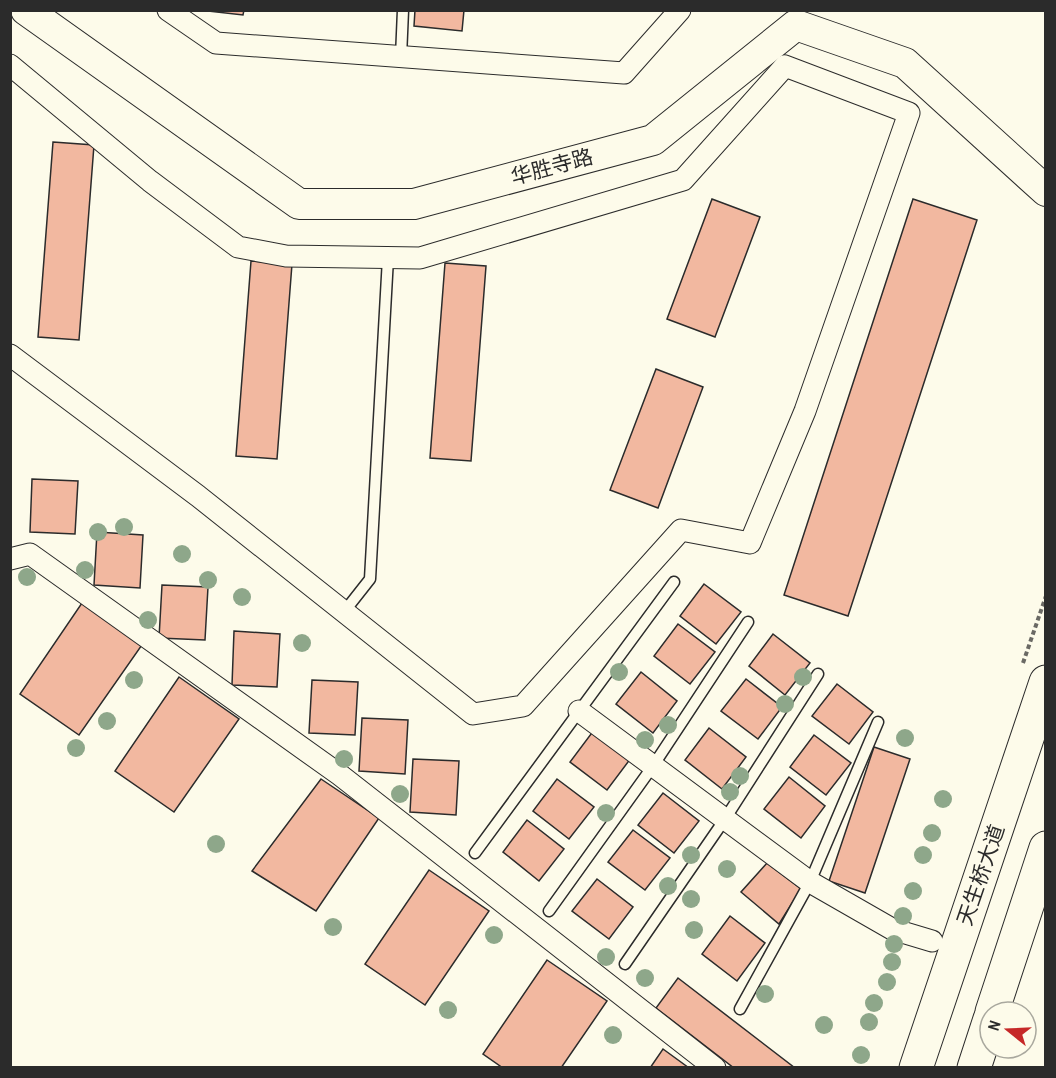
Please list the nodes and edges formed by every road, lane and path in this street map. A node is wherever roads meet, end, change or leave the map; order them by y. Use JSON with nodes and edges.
{"nodes":[{"id":1,"x":26,"y":10,"type":"edge"},
{"id":2,"x":168,"y":10,"type":"edge"},
{"id":3,"x":403,"y":10,"type":"edge"},
{"id":4,"x":680,"y":10,"type":"edge"},
{"id":5,"x":401,"y":57,"type":"junction"},
{"id":6,"x":10,"y":65,"type":"edge"},
{"id":7,"x":1046,"y":191,"type":"edge"},
{"id":8,"x":387,"y":258,"type":"junction"},
{"id":9,"x":10,"y":355,"type":"edge"},
{"id":10,"x":10,"y":559,"type":"edge"},
{"id":11,"x":674,"y":582,"type":"dead end"},
{"id":12,"x":344,"y":612,"type":"junction"},
{"id":13,"x":748,"y":622,"type":"dead end"},
{"id":14,"x":818,"y":674,"type":"dead end"},
{"id":15,"x":1046,"y":682,"type":"edge"},
{"id":16,"x":579,"y":711,"type":"junction"},
{"id":17,"x":878,"y":722,"type":"dead end"},
{"id":18,"x":653,"y":766,"type":"junction"},
{"id":19,"x":725,"y":819,"type":"junction"},
{"id":20,"x":1046,"y":849,"type":"edge"},
{"id":21,"x":475,"y":853,"type":"dead end"},
{"id":22,"x":810,"y":882,"type":"junction"},
{"id":23,"x":549,"y":910,"type":"dead end"},
{"id":24,"x":932,"y":941,"type":"dead end"},
{"id":25,"x":625,"y":964,"type":"dead end"},
{"id":26,"x":996,"y":1000,"type":"edge"},
{"id":27,"x":740,"y":1009,"type":"dead end"},
{"id":28,"x":715,"y":1068,"type":"edge"},
{"id":29,"x":916,"y":1068,"type":"edge"}],
"edges":[{"from":1,"to":7,"type":"street","name":"华胜寺路"},
{"from":2,"to":5,"type":"street"},
{"from":3,"to":5,"type":"lane"},
{"from":4,"to":5,"type":"street"},
{"from":6,"to":8,"type":"street"},
{"from":8,"to":12,"type":"lane"},
{"from":8,"to":12,"type":"street"},
{"from":9,"to":12,"type":"street"},
{"from":10,"to":28,"type":"street"},
{"from":11,"to":16,"type":"lane"},
{"from":13,"to":18,"type":"lane"},
{"from":14,"to":19,"type":"lane"},
{"from":15,"to":29,"type":"main road","name":"天生桥大道"},
{"from":16,"to":18,"type":"street"},
{"from":16,"to":21,"type":"lane"},
{"from":17,"to":22,"type":"lane"},
{"from":18,"to":19,"type":"street"},
{"from":18,"to":23,"type":"lane"},
{"from":19,"to":22,"type":"street"},
{"from":19,"to":25,"type":"lane"},
{"from":20,"to":26,"type":"main road"},
{"from":22,"to":24,"type":"street"},
{"from":22,"to":27,"type":"lane"}]}
